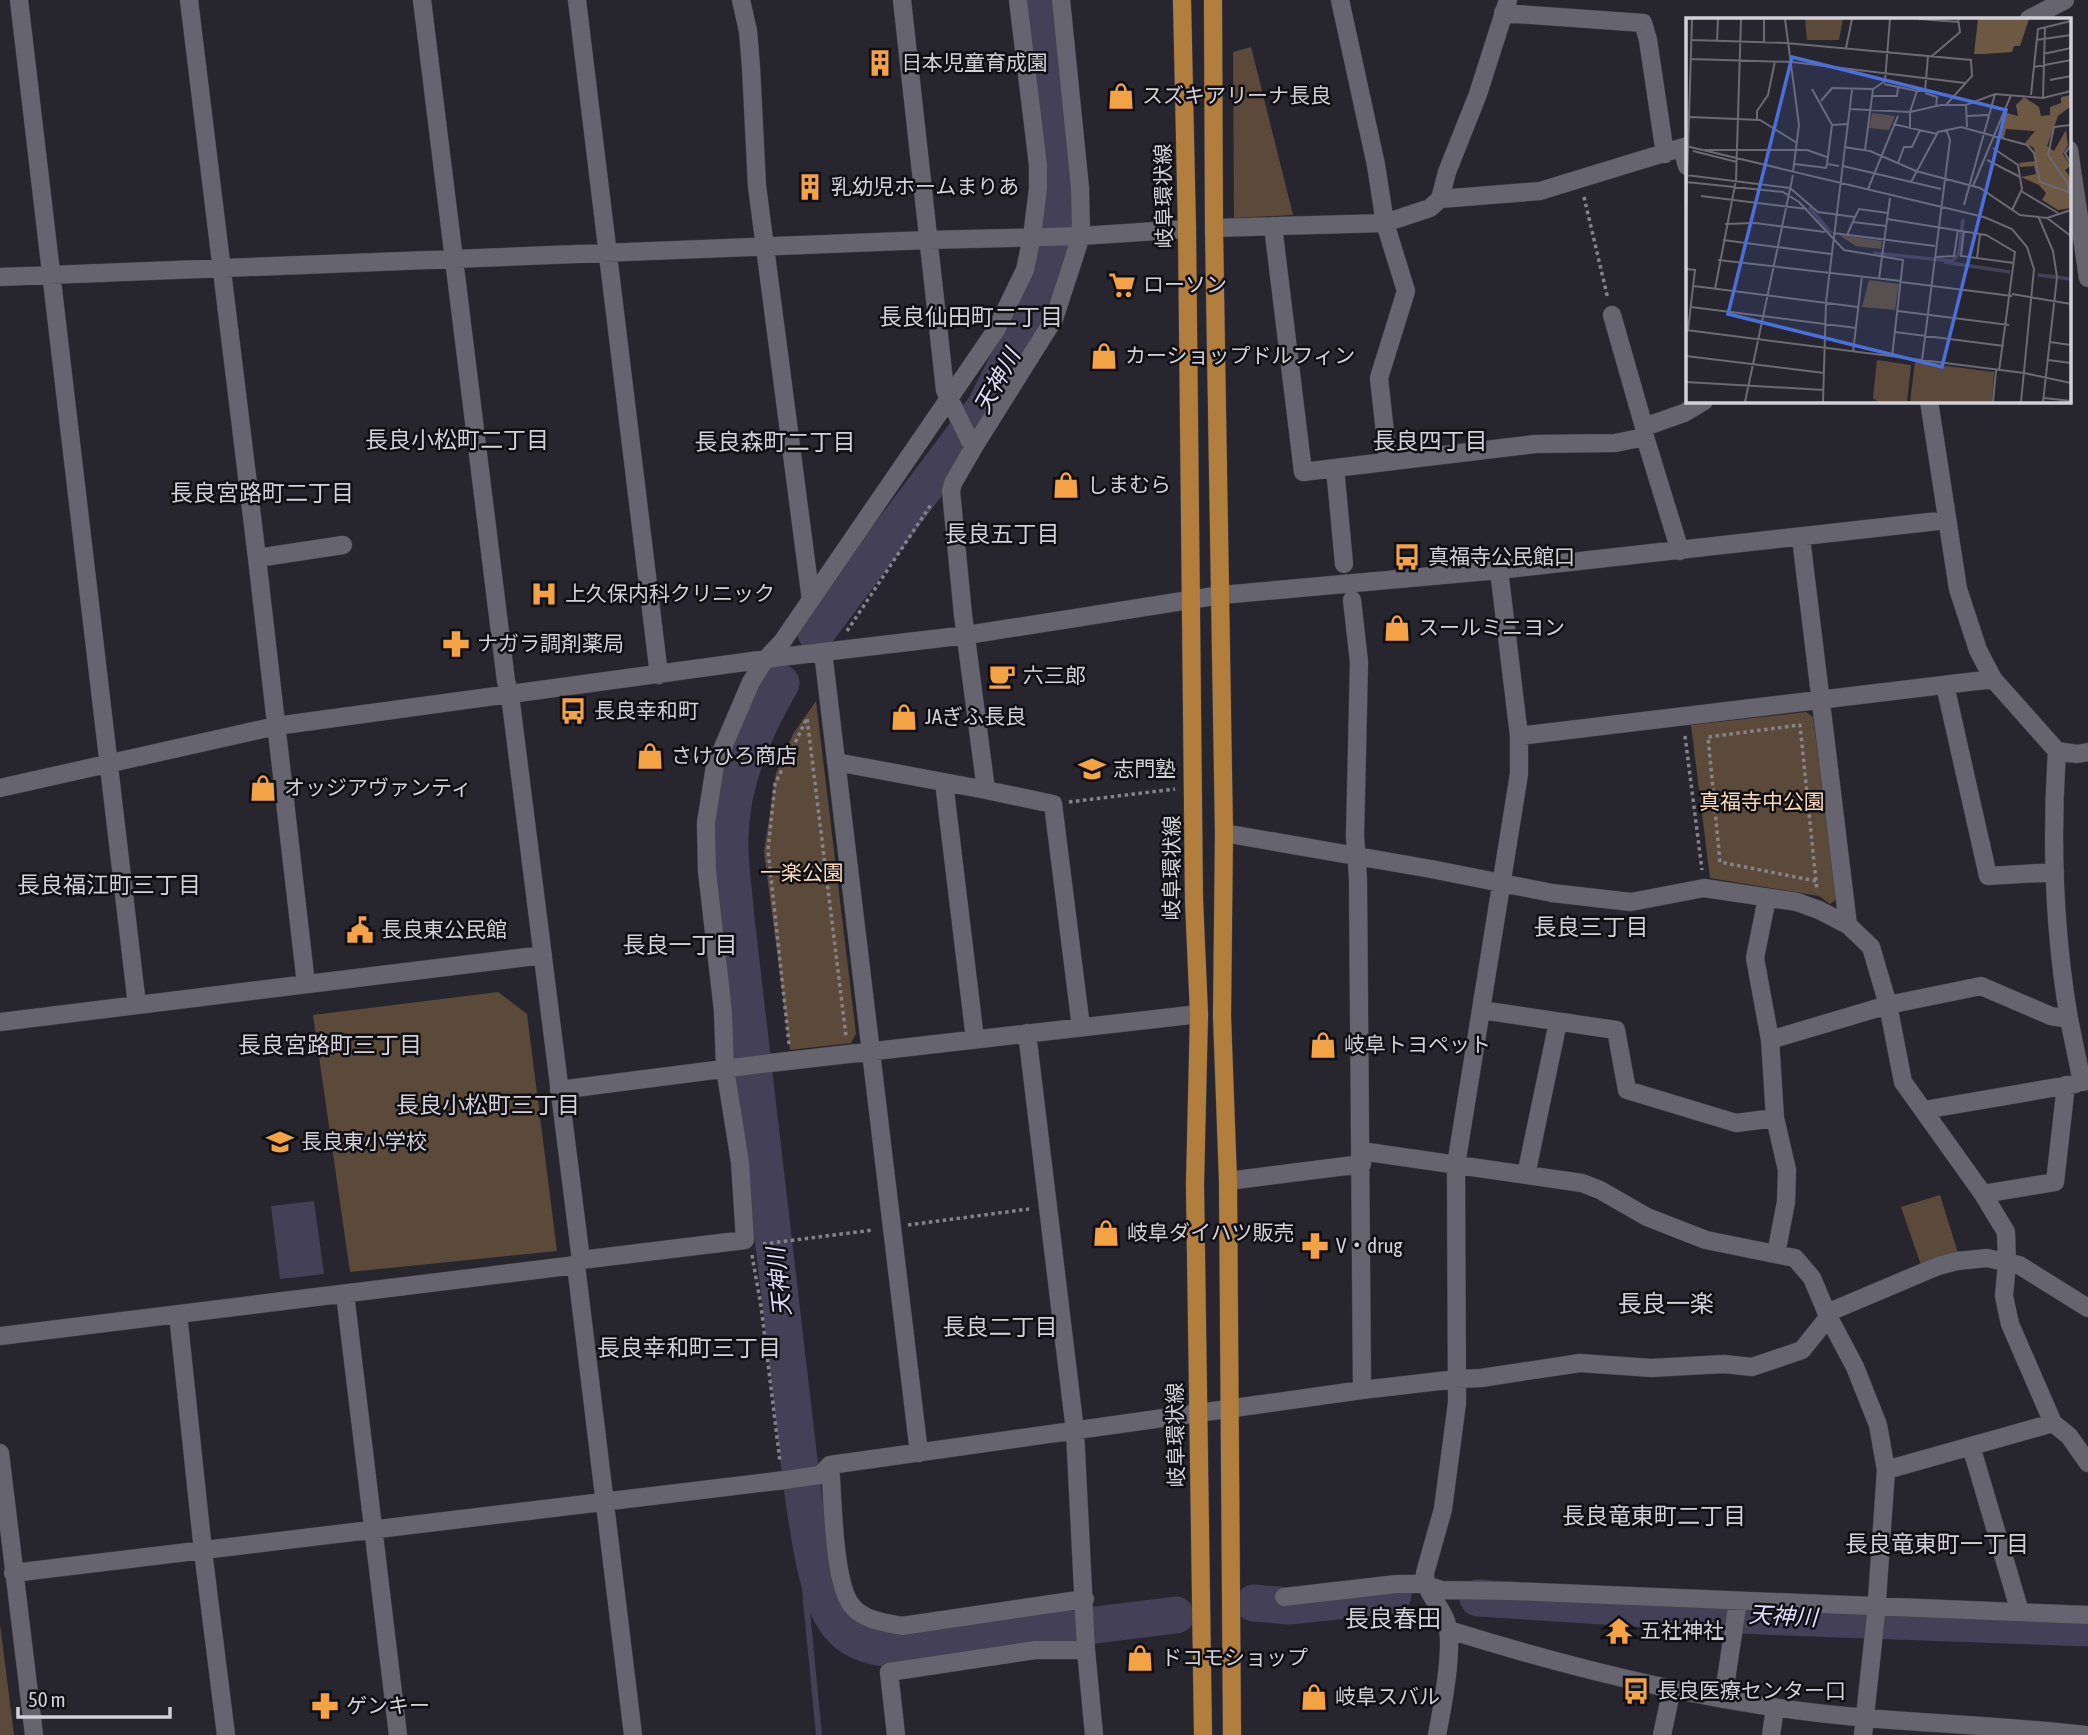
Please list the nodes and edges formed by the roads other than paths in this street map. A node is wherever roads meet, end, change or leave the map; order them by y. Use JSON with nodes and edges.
{"nodes":[{"id":1,"x":19,"y":0,"type":"edge"},
{"id":2,"x":189,"y":0,"type":"edge"},
{"id":3,"x":422,"y":0,"type":"edge"},
{"id":4,"x":577,"y":0,"type":"edge"},
{"id":5,"x":741,"y":0,"type":"edge"},
{"id":6,"x":902,"y":0,"type":"edge"},
{"id":7,"x":1018,"y":0,"type":"edge"},
{"id":8,"x":1060,"y":0,"type":"edge"},
{"id":9,"x":1182,"y":0,"type":"edge"},
{"id":10,"x":1213,"y":0,"type":"edge"},
{"id":11,"x":1339,"y":0,"type":"edge"},
{"id":12,"x":1506,"y":7,"type":"edge"},
{"id":13,"x":2053,"y":7,"type":"edge"},
{"id":14,"x":2031,"y":18,"type":"edge"},
{"id":15,"x":1678,"y":149,"type":"edge"},
{"id":16,"x":2070,"y":157,"type":"edge"},
{"id":17,"x":1440,"y":199,"type":"junction"},
{"id":18,"x":1385,"y":223,"type":"junction"},
{"id":19,"x":1273,"y":226,"type":"junction"},
{"id":20,"x":1214,"y":228,"type":"junction"},
{"id":21,"x":1187,"y":229,"type":"junction"},
{"id":22,"x":1077,"y":236,"type":"junction"},
{"id":23,"x":1036,"y":237,"type":"junction"},
{"id":24,"x":928,"y":240,"type":"junction"},
{"id":25,"x":766,"y":246,"type":"junction"},
{"id":26,"x":608,"y":252,"type":"junction"},
{"id":27,"x":454,"y":258,"type":"junction"},
{"id":28,"x":222,"y":267,"type":"junction"},
{"id":29,"x":53,"y":275,"type":"junction"},
{"id":30,"x":0,"y":277,"type":"edge"},
{"id":31,"x":2088,"y":278,"type":"edge"},
{"id":32,"x":1612,"y":315,"type":"road end"},
{"id":33,"x":1702,"y":402,"type":"edge"},
{"id":34,"x":1929,"y":402,"type":"edge"},
{"id":35,"x":950,"y":403,"type":"junction"},
{"id":36,"x":1645,"y":432,"type":"junction"},
{"id":37,"x":972,"y":443,"type":"junction"},
{"id":38,"x":1388,"y":460,"type":"junction"},
{"id":39,"x":1335,"y":468,"type":"junction"},
{"id":40,"x":1947,"y":520,"type":"junction"},
{"id":41,"x":1801,"y":538,"type":"junction"},
{"id":42,"x":343,"y":545,"type":"dead end"},
{"id":43,"x":1680,"y":551,"type":"junction"},
{"id":44,"x":257,"y":558,"type":"junction"},
{"id":45,"x":1345,"y":564,"type":"dead end"},
{"id":46,"x":1499,"y":570,"type":"junction"},
{"id":47,"x":1221,"y":595,"type":"junction"},
{"id":48,"x":811,"y":600,"type":"junction"},
{"id":49,"x":1191,"y":600,"type":"junction"},
{"id":50,"x":1352,"y":600,"type":"dead end"},
{"id":51,"x":967,"y":635,"type":"junction"},
{"id":52,"x":822,"y":652,"type":"junction"},
{"id":53,"x":773,"y":659,"type":"junction"},
{"id":54,"x":659,"y":675,"type":"junction"},
{"id":55,"x":1993,"y":679,"type":"junction"},
{"id":56,"x":1945,"y":685,"type":"junction"},
{"id":57,"x":510,"y":695,"type":"junction"},
{"id":58,"x":1821,"y":699,"type":"junction"},
{"id":59,"x":276,"y":726,"type":"junction"},
{"id":60,"x":1519,"y":736,"type":"junction"},
{"id":61,"x":2057,"y":751,"type":"junction"},
{"id":62,"x":2088,"y":752,"type":"edge"},
{"id":63,"x":836,"y":762,"type":"junction"},
{"id":64,"x":108,"y":763,"type":"junction"},
{"id":65,"x":944,"y":782,"type":"junction"},
{"id":66,"x":0,"y":788,"type":"edge"},
{"id":67,"x":986,"y":790,"type":"junction"},
{"id":68,"x":1224,"y":833,"type":"junction"},
{"id":69,"x":1356,"y":856,"type":"junction"},
{"id":70,"x":2055,"y":872,"type":"junction"},
{"id":71,"x":1502,"y":885,"type":"junction"},
{"id":72,"x":1767,"y":898,"type":"junction"},
{"id":73,"x":1848,"y":925,"type":"junction"},
{"id":74,"x":543,"y":955,"type":"junction"},
{"id":75,"x":306,"y":984,"type":"junction"},
{"id":76,"x":137,"y":1005,"type":"junction"},
{"id":77,"x":1888,"y":1005,"type":"junction"},
{"id":78,"x":1481,"y":1010,"type":"junction"},
{"id":79,"x":1199,"y":1014,"type":"junction"},
{"id":80,"x":2069,"y":1019,"type":"junction"},
{"id":81,"x":0,"y":1022,"type":"edge"},
{"id":82,"x":1558,"y":1022,"type":"junction"},
{"id":83,"x":1081,"y":1027,"type":"junction"},
{"id":84,"x":1027,"y":1033,"type":"junction"},
{"id":85,"x":975,"y":1039,"type":"junction"},
{"id":86,"x":1770,"y":1040,"type":"junction"},
{"id":87,"x":871,"y":1051,"type":"junction"},
{"id":88,"x":730,"y":1067,"type":"junction"},
{"id":89,"x":2079,"y":1083,"type":"edge"},
{"id":90,"x":559,"y":1090,"type":"junction"},
{"id":91,"x":1924,"y":1110,"type":"junction"},
{"id":92,"x":1775,"y":1118,"type":"junction"},
{"id":93,"x":1362,"y":1158,"type":"junction"},
{"id":94,"x":1456,"y":1165,"type":"junction"},
{"id":95,"x":1526,"y":1175,"type":"junction"},
{"id":96,"x":1228,"y":1181,"type":"junction"},
{"id":97,"x":1983,"y":1194,"type":"junction"},
{"id":98,"x":1776,"y":1254,"type":"junction"},
{"id":99,"x":579,"y":1263,"type":"junction"},
{"id":100,"x":2007,"y":1263,"type":"junction"},
{"id":101,"x":345,"y":1294,"type":"junction"},
{"id":102,"x":2088,"y":1308,"type":"edge"},
{"id":103,"x":178,"y":1314,"type":"junction"},
{"id":104,"x":1828,"y":1317,"type":"junction"},
{"id":105,"x":0,"y":1336,"type":"edge"},
{"id":106,"x":1457,"y":1379,"type":"junction"},
{"id":107,"x":1362,"y":1390,"type":"junction"},
{"id":108,"x":1229,"y":1410,"type":"junction"},
{"id":109,"x":1199,"y":1414,"type":"junction"},
{"id":110,"x":2053,"y":1423,"type":"junction"},
{"id":111,"x":1075,"y":1431,"type":"junction"},
{"id":112,"x":1971,"y":1446,"type":"junction"},
{"id":113,"x":0,"y":1453,"type":"edge"},
{"id":114,"x":919,"y":1453,"type":"junction"},
{"id":115,"x":2088,"y":1463,"type":"edge"},
{"id":116,"x":825,"y":1470,"type":"junction"},
{"id":117,"x":1886,"y":1470,"type":"junction"},
{"id":118,"x":605,"y":1503,"type":"junction"},
{"id":119,"x":373,"y":1531,"type":"junction"},
{"id":120,"x":203,"y":1550,"type":"junction"},
{"id":121,"x":13,"y":1573,"type":"junction"},
{"id":122,"x":1424,"y":1584,"type":"junction"},
{"id":123,"x":8,"y":1590,"type":"edge"},
{"id":124,"x":1284,"y":1598,"type":"dead end"},
{"id":125,"x":1085,"y":1605,"type":"junction"},
{"id":126,"x":1736,"y":1610,"type":"junction"},
{"id":127,"x":2020,"y":1612,"type":"junction"},
{"id":128,"x":1876,"y":1615,"type":"junction"},
{"id":129,"x":2088,"y":1615,"type":"edge"},
{"id":130,"x":1448,"y":1630,"type":"junction"},
{"id":131,"x":1087,"y":1644,"type":"junction"},
{"id":132,"x":1672,"y":1688,"type":"junction"},
{"id":133,"x":1723,"y":1699,"type":"junction"},
{"id":134,"x":1775,"y":1708,"type":"junction"},
{"id":135,"x":1864,"y":1726,"type":"edge"},
{"id":136,"x":34,"y":1735,"type":"edge"},
{"id":137,"x":226,"y":1735,"type":"edge"},
{"id":138,"x":398,"y":1735,"type":"edge"},
{"id":139,"x":633,"y":1735,"type":"edge"},
{"id":140,"x":896,"y":1735,"type":"edge"},
{"id":141,"x":1094,"y":1735,"type":"edge"},
{"id":142,"x":1203,"y":1735,"type":"edge"},
{"id":143,"x":1232,"y":1735,"type":"edge"},
{"id":144,"x":1437,"y":1735,"type":"edge"},
{"id":145,"x":1662,"y":1735,"type":"edge"},
{"id":146,"x":1771,"y":1735,"type":"edge"},
{"id":147,"x":2085,"y":1735,"type":"edge"}],
"edges":[{"from":1,"to":29,"type":"street"},
{"from":2,"to":28,"type":"street"},
{"from":3,"to":27,"type":"street"},
{"from":4,"to":26,"type":"street"},
{"from":5,"to":25,"type":"street"},
{"from":6,"to":24,"type":"street"},
{"from":7,"to":23,"type":"street"},
{"from":8,"to":22,"type":"street"},
{"from":9,"to":21,"type":"main road","name":"岐阜環状線"},
{"from":10,"to":20,"type":"main road"},
{"from":11,"to":18,"type":"street"},
{"from":12,"to":15,"type":"street"},
{"from":12,"to":17,"type":"street"},
{"from":13,"to":14,"type":"street"},
{"from":15,"to":17,"type":"street"},
{"from":16,"to":31,"type":"street"},
{"from":17,"to":18,"type":"street"},
{"from":18,"to":19,"type":"street"},
{"from":18,"to":38,"type":"street"},
{"from":19,"to":20,"type":"street"},
{"from":19,"to":39,"type":"street"},
{"from":20,"to":47,"type":"main road"},
{"from":21,"to":22,"type":"street"},
{"from":21,"to":49,"type":"main road","name":"岐阜環状線"},
{"from":22,"to":23,"type":"street"},
{"from":22,"to":37,"type":"street"},
{"from":23,"to":24,"type":"street"},
{"from":23,"to":35,"type":"street"},
{"from":24,"to":25,"type":"street"},
{"from":24,"to":35,"type":"street"},
{"from":25,"to":26,"type":"street"},
{"from":25,"to":48,"type":"street"},
{"from":26,"to":27,"type":"street"},
{"from":26,"to":54,"type":"street"},
{"from":27,"to":28,"type":"street"},
{"from":27,"to":57,"type":"street"},
{"from":28,"to":29,"type":"street"},
{"from":28,"to":44,"type":"street"},
{"from":29,"to":30,"type":"street"},
{"from":29,"to":64,"type":"street"},
{"from":32,"to":36,"type":"street"},
{"from":33,"to":36,"type":"street"},
{"from":34,"to":40,"type":"street"},
{"from":35,"to":37,"type":"street"},
{"from":35,"to":48,"type":"street"},
{"from":36,"to":38,"type":"street"},
{"from":36,"to":43,"type":"street"},
{"from":37,"to":51,"type":"street"},
{"from":38,"to":39,"type":"street"},
{"from":39,"to":45,"type":"street"},
{"from":40,"to":41,"type":"street"},
{"from":40,"to":55,"type":"street"},
{"from":41,"to":43,"type":"street"},
{"from":41,"to":58,"type":"street"},
{"from":42,"to":44,"type":"street"},
{"from":43,"to":46,"type":"street"},
{"from":44,"to":59,"type":"street"},
{"from":46,"to":47,"type":"street"},
{"from":46,"to":60,"type":"street"},
{"from":47,"to":49,"type":"street"},
{"from":47,"to":68,"type":"main road"},
{"from":48,"to":53,"type":"street"},
{"from":49,"to":51,"type":"street"},
{"from":49,"to":79,"type":"main road","name":"岐阜環状線"},
{"from":50,"to":69,"type":"street"},
{"from":51,"to":52,"type":"street"},
{"from":51,"to":67,"type":"street"},
{"from":52,"to":53,"type":"street"},
{"from":52,"to":63,"type":"street"},
{"from":53,"to":54,"type":"street"},
{"from":53,"to":88,"type":"street"},
{"from":54,"to":57,"type":"street"},
{"from":55,"to":56,"type":"street"},
{"from":55,"to":61,"type":"street"},
{"from":56,"to":58,"type":"street"},
{"from":56,"to":70,"type":"street"},
{"from":57,"to":59,"type":"street"},
{"from":57,"to":74,"type":"street"},
{"from":58,"to":60,"type":"street"},
{"from":58,"to":73,"type":"street"},
{"from":59,"to":64,"type":"street"},
{"from":59,"to":75,"type":"street"},
{"from":60,"to":71,"type":"street"},
{"from":61,"to":62,"type":"street"},
{"from":61,"to":70,"type":"street"},
{"from":63,"to":65,"type":"street"},
{"from":63,"to":87,"type":"street"},
{"from":64,"to":66,"type":"street"},
{"from":64,"to":76,"type":"street"},
{"from":65,"to":67,"type":"street"},
{"from":65,"to":85,"type":"street"},
{"from":67,"to":83,"type":"street"},
{"from":68,"to":69,"type":"street"},
{"from":68,"to":96,"type":"main road"},
{"from":69,"to":71,"type":"street"},
{"from":69,"to":93,"type":"street"},
{"from":70,"to":80,"type":"street"},
{"from":71,"to":72,"type":"street"},
{"from":71,"to":78,"type":"street"},
{"from":72,"to":73,"type":"street"},
{"from":72,"to":86,"type":"street"},
{"from":73,"to":77,"type":"street"},
{"from":74,"to":75,"type":"street"},
{"from":74,"to":90,"type":"street"},
{"from":75,"to":76,"type":"street"},
{"from":76,"to":81,"type":"street"},
{"from":77,"to":80,"type":"street"},
{"from":77,"to":86,"type":"street"},
{"from":77,"to":91,"type":"street"},
{"from":78,"to":82,"type":"street"},
{"from":78,"to":94,"type":"street"},
{"from":79,"to":83,"type":"street"},
{"from":79,"to":109,"type":"main road","name":"岐阜環状線"},
{"from":80,"to":89,"type":"street"},
{"from":82,"to":92,"type":"street"},
{"from":82,"to":95,"type":"street"},
{"from":83,"to":84,"type":"street"},
{"from":84,"to":85,"type":"street"},
{"from":84,"to":111,"type":"street"},
{"from":85,"to":87,"type":"street"},
{"from":86,"to":92,"type":"street"},
{"from":87,"to":88,"type":"street"},
{"from":87,"to":114,"type":"street"},
{"from":88,"to":90,"type":"street"},
{"from":88,"to":99,"type":"street"},
{"from":89,"to":91,"type":"street"},
{"from":89,"to":97,"type":"street"},
{"from":90,"to":99,"type":"street"},
{"from":91,"to":97,"type":"street"},
{"from":92,"to":98,"type":"street"},
{"from":93,"to":94,"type":"street"},
{"from":93,"to":96,"type":"street"},
{"from":93,"to":107,"type":"street"},
{"from":94,"to":95,"type":"street"},
{"from":94,"to":106,"type":"street"},
{"from":95,"to":98,"type":"street"},
{"from":96,"to":108,"type":"main road"},
{"from":97,"to":100,"type":"street"},
{"from":98,"to":104,"type":"street"},
{"from":99,"to":101,"type":"street"},
{"from":99,"to":118,"type":"street"},
{"from":100,"to":102,"type":"street"},
{"from":100,"to":104,"type":"street"},
{"from":100,"to":110,"type":"street"},
{"from":101,"to":103,"type":"street"},
{"from":101,"to":119,"type":"street"},
{"from":103,"to":105,"type":"street"},
{"from":103,"to":120,"type":"street"},
{"from":104,"to":106,"type":"street"},
{"from":104,"to":117,"type":"street"},
{"from":106,"to":107,"type":"street"},
{"from":106,"to":122,"type":"street"},
{"from":107,"to":108,"type":"street"},
{"from":108,"to":109,"type":"street"},
{"from":108,"to":143,"type":"main road"},
{"from":109,"to":111,"type":"street"},
{"from":109,"to":142,"type":"main road","name":"岐阜環状線"},
{"from":110,"to":112,"type":"street"},
{"from":110,"to":115,"type":"street"},
{"from":111,"to":114,"type":"street"},
{"from":111,"to":125,"type":"street"},
{"from":112,"to":117,"type":"street"},
{"from":112,"to":127,"type":"street"},
{"from":113,"to":121,"type":"street"},
{"from":114,"to":116,"type":"street"},
{"from":116,"to":118,"type":"street"},
{"from":116,"to":125,"type":"street"},
{"from":117,"to":128,"type":"street"},
{"from":118,"to":119,"type":"street"},
{"from":118,"to":139,"type":"street"},
{"from":119,"to":120,"type":"street"},
{"from":119,"to":138,"type":"street"},
{"from":120,"to":121,"type":"street"},
{"from":120,"to":137,"type":"street"},
{"from":121,"to":123,"type":"street"},
{"from":122,"to":124,"type":"street"},
{"from":122,"to":126,"type":"street"},
{"from":122,"to":130,"type":"street"},
{"from":123,"to":136,"type":"street"},
{"from":125,"to":131,"type":"street"},
{"from":126,"to":128,"type":"street"},
{"from":126,"to":133,"type":"street"},
{"from":127,"to":128,"type":"street"},
{"from":127,"to":129,"type":"street"},
{"from":128,"to":135,"type":"street"},
{"from":130,"to":132,"type":"street"},
{"from":130,"to":144,"type":"street"},
{"from":131,"to":140,"type":"street"},
{"from":131,"to":141,"type":"street"},
{"from":132,"to":133,"type":"street"},
{"from":132,"to":145,"type":"street"},
{"from":133,"to":134,"type":"street"},
{"from":134,"to":135,"type":"street"},
{"from":134,"to":146,"type":"street"},
{"from":135,"to":147,"type":"street"}]}
